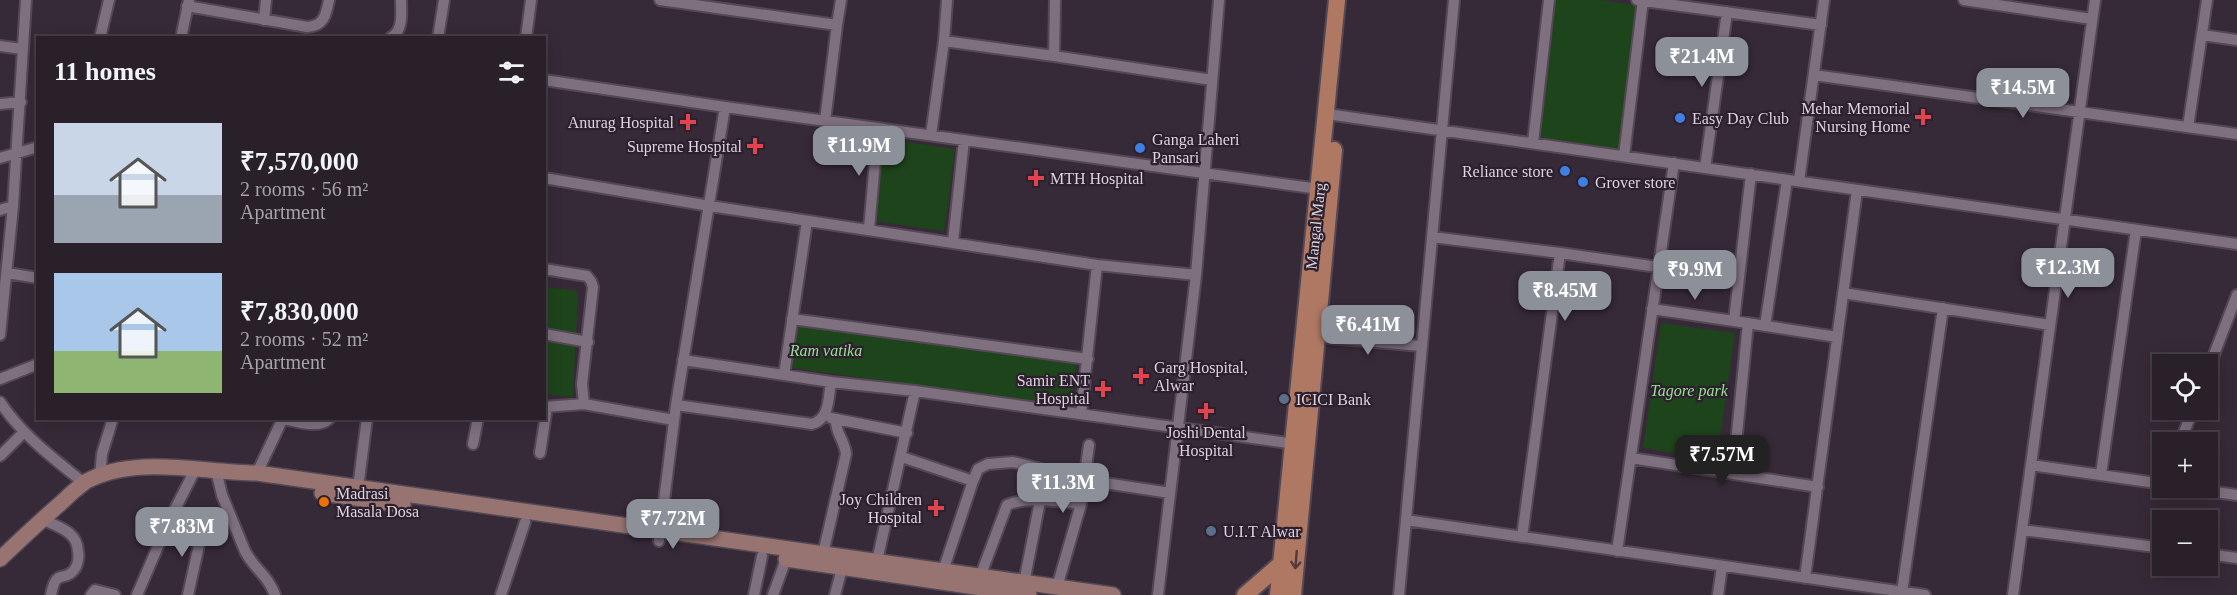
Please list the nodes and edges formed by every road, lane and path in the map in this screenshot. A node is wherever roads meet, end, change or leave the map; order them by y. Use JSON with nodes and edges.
{"nodes":[{"id":1,"x":26,"y":0,"type":"edge"},
{"id":2,"x":109,"y":0,"type":"edge"},
{"id":3,"x":266,"y":0,"type":"edge"},
{"id":4,"x":328,"y":0,"type":"edge"},
{"id":5,"x":401,"y":0,"type":"edge"},
{"id":6,"x":444,"y":0,"type":"edge"},
{"id":7,"x":531,"y":0,"type":"edge"},
{"id":8,"x":660,"y":0,"type":"edge"},
{"id":9,"x":754,"y":0,"type":"edge"},
{"id":10,"x":841,"y":0,"type":"edge"},
{"id":11,"x":946,"y":0,"type":"edge"},
{"id":12,"x":1055,"y":0,"type":"edge"},
{"id":13,"x":1219,"y":0,"type":"edge"},
{"id":14,"x":1337,"y":0,"type":"edge"},
{"id":15,"x":1347,"y":0,"type":"edge"},
{"id":16,"x":1454,"y":0,"type":"edge"},
{"id":17,"x":1549,"y":0,"type":"edge"},
{"id":18,"x":1637,"y":0,"type":"edge"},
{"id":19,"x":1643,"y":0,"type":"edge"},
{"id":20,"x":1824,"y":0,"type":"edge"},
{"id":21,"x":1964,"y":0,"type":"edge"},
{"id":22,"x":2095,"y":0,"type":"edge"},
{"id":23,"x":2207,"y":0,"type":"edge"},
{"id":24,"x":188,"y":3,"type":"edge"},
{"id":25,"x":1706,"y":4,"type":"edge"},
{"id":26,"x":1727,"y":12,"type":"junction"},
{"id":27,"x":756,"y":13,"type":"junction"},
{"id":28,"x":2092,"y":19,"type":"junction"},
{"id":29,"x":264,"y":20,"type":"junction"},
{"id":30,"x":837,"y":25,"type":"junction"},
{"id":31,"x":1821,"y":25,"type":"junction"},
{"id":32,"x":293,"y":32,"type":"edge"},
{"id":33,"x":2202,"y":35,"type":"junction"},
{"id":34,"x":100,"y":36,"type":"edge"},
{"id":35,"x":181,"y":36,"type":"edge"},
{"id":36,"x":393,"y":36,"type":"edge"},
{"id":37,"x":438,"y":36,"type":"edge"},
{"id":38,"x":526,"y":36,"type":"edge"},
{"id":39,"x":2237,"y":40,"type":"edge"},
{"id":40,"x":945,"y":42,"type":"junction"},
{"id":41,"x":0,"y":46,"type":"edge"},
{"id":42,"x":22,"y":49,"type":"junction"},
{"id":43,"x":1054,"y":56,"type":"junction"},
{"id":44,"x":1814,"y":75,"type":"junction"},
{"id":45,"x":546,"y":80,"type":"edge"},
{"id":46,"x":1212,"y":80,"type":"junction"},
{"id":47,"x":21,"y":102,"type":"junction"},
{"id":48,"x":0,"y":104,"type":"edge"},
{"id":49,"x":725,"y":107,"type":"junction"},
{"id":50,"x":2079,"y":112,"type":"junction"},
{"id":51,"x":1332,"y":115,"type":"junction"},
{"id":52,"x":825,"y":121,"type":"junction"},
{"id":53,"x":2188,"y":127,"type":"junction"},
{"id":54,"x":878,"y":128,"type":"junction"},
{"id":55,"x":1442,"y":130,"type":"junction"},
{"id":56,"x":2237,"y":134,"type":"edge"},
{"id":57,"x":931,"y":135,"type":"junction"},
{"id":58,"x":964,"y":140,"type":"junction"},
{"id":59,"x":1533,"y":143,"type":"junction"},
{"id":60,"x":36,"y":147,"type":"edge"},
{"id":61,"x":16,"y":152,"type":"junction"},
{"id":62,"x":1624,"y":156,"type":"junction"},
{"id":63,"x":0,"y":158,"type":"edge"},
{"id":64,"x":1674,"y":163,"type":"junction"},
{"id":65,"x":1705,"y":168,"type":"junction"},
{"id":66,"x":1204,"y":174,"type":"junction"},
{"id":67,"x":1751,"y":174,"type":"junction"},
{"id":68,"x":546,"y":178,"type":"edge"},
{"id":69,"x":1787,"y":180,"type":"junction"},
{"id":70,"x":1799,"y":181,"type":"junction"},
{"id":71,"x":1319,"y":189,"type":"junction"},
{"id":72,"x":1857,"y":190,"type":"junction"},
{"id":73,"x":13,"y":206,"type":"junction"},
{"id":74,"x":710,"y":206,"type":"junction"},
{"id":75,"x":0,"y":210,"type":"edge"},
{"id":76,"x":2065,"y":219,"type":"junction"},
{"id":77,"x":807,"y":221,"type":"junction"},
{"id":78,"x":869,"y":230,"type":"junction"},
{"id":79,"x":2136,"y":230,"type":"junction"},
{"id":80,"x":1432,"y":237,"type":"junction"},
{"id":81,"x":953,"y":242,"type":"junction"},
{"id":82,"x":2237,"y":244,"type":"edge"},
{"id":83,"x":1560,"y":253,"type":"junction"},
{"id":84,"x":1097,"y":265,"type":"junction"},
{"id":85,"x":1659,"y":267,"type":"junction"},
{"id":86,"x":546,"y":269,"type":"edge"},
{"id":87,"x":7,"y":273,"type":"junction"},
{"id":88,"x":1196,"y":275,"type":"junction"},
{"id":89,"x":36,"y":278,"type":"edge"},
{"id":90,"x":3,"y":292,"type":"edge"},
{"id":91,"x":1844,"y":293,"type":"junction"},
{"id":92,"x":2237,"y":295,"type":"edge"},
{"id":93,"x":1943,"y":308,"type":"junction"},
{"id":94,"x":1652,"y":309,"type":"junction"},
{"id":95,"x":792,"y":319,"type":"junction"},
{"id":96,"x":1734,"y":321,"type":"junction"},
{"id":97,"x":1748,"y":323,"type":"junction"},
{"id":98,"x":2050,"y":325,"type":"junction"},
{"id":99,"x":1765,"y":326,"type":"junction"},
{"id":100,"x":0,"y":334,"type":"edge"},
{"id":101,"x":546,"y":334,"type":"edge"},
{"id":102,"x":1310,"y":337,"type":"junction"},
{"id":103,"x":1838,"y":338,"type":"junction"},
{"id":104,"x":588,"y":342,"type":"junction"},
{"id":105,"x":1422,"y":346,"type":"junction"},
{"id":106,"x":2214,"y":354,"type":"edge"},
{"id":107,"x":1088,"y":359,"type":"junction"},
{"id":108,"x":683,"y":360,"type":"junction"},
{"id":109,"x":36,"y":365,"type":"edge"},
{"id":110,"x":784,"y":375,"type":"junction"},
{"id":111,"x":0,"y":379,"type":"edge"},
{"id":112,"x":831,"y":382,"type":"junction"},
{"id":113,"x":915,"y":391,"type":"junction"},
{"id":114,"x":0,"y":402,"type":"edge"},
{"id":115,"x":584,"y":404,"type":"junction"},
{"id":116,"x":676,"y":405,"type":"junction"},
{"id":117,"x":546,"y":407,"type":"edge"},
{"id":118,"x":1081,"y":414,"type":"junction"},
{"id":119,"x":830,"y":418,"type":"junction"},
{"id":120,"x":112,"y":420,"type":"edge"},
{"id":121,"x":283,"y":420,"type":"edge"},
{"id":122,"x":289,"y":420,"type":"edge"},
{"id":123,"x":328,"y":420,"type":"edge"},
{"id":124,"x":367,"y":420,"type":"edge"},
{"id":125,"x":478,"y":420,"type":"edge"},
{"id":126,"x":544,"y":420,"type":"edge"},
{"id":127,"x":674,"y":420,"type":"junction"},
{"id":128,"x":1179,"y":428,"type":"junction"},
{"id":129,"x":24,"y":432,"type":"junction"},
{"id":130,"x":907,"y":433,"type":"junction"},
{"id":131,"x":473,"y":444,"type":"dead end"},
{"id":132,"x":1295,"y":444,"type":"junction"},
{"id":133,"x":1089,"y":445,"type":"dead end"},
{"id":134,"x":540,"y":453,"type":"dead end"},
{"id":135,"x":0,"y":456,"type":"edge"},
{"id":136,"x":902,"y":457,"type":"junction"},
{"id":137,"x":1631,"y":458,"type":"junction"},
{"id":138,"x":2031,"y":465,"type":"junction"},
{"id":139,"x":196,"y":468,"type":"junction"},
{"id":140,"x":216,"y":470,"type":"junction"},
{"id":141,"x":257,"y":472,"type":"junction"},
{"id":142,"x":236,"y":473,"type":"junction"},
{"id":143,"x":1733,"y":474,"type":"junction"},
{"id":144,"x":2101,"y":474,"type":"junction"},
{"id":145,"x":100,"y":476,"type":"junction"},
{"id":146,"x":1084,"y":480,"type":"junction"},
{"id":147,"x":973,"y":481,"type":"junction"},
{"id":148,"x":2152,"y":482,"type":"edge"},
{"id":149,"x":84,"y":483,"type":"junction"},
{"id":150,"x":1818,"y":487,"type":"junction"},
{"id":151,"x":358,"y":488,"type":"junction"},
{"id":152,"x":2218,"y":490,"type":"edge"},
{"id":153,"x":2236,"y":491,"type":"edge"},
{"id":154,"x":1170,"y":493,"type":"junction"},
{"id":155,"x":1040,"y":501,"type":"junction"},
{"id":156,"x":1081,"y":504,"type":"junction"},
{"id":157,"x":42,"y":519,"type":"junction"},
{"id":158,"x":1406,"y":520,"type":"junction"},
{"id":159,"x":525,"y":522,"type":"junction"},
{"id":160,"x":168,"y":523,"type":"junction"},
{"id":161,"x":2022,"y":530,"type":"junction"},
{"id":162,"x":660,"y":536,"type":"junction"},
{"id":163,"x":1522,"y":537,"type":"junction"},
{"id":164,"x":2152,"y":547,"type":"edge"},
{"id":165,"x":1617,"y":551,"type":"junction"},
{"id":166,"x":823,"y":554,"type":"junction"},
{"id":167,"x":2218,"y":555,"type":"edge"},
{"id":168,"x":762,"y":556,"type":"junction"},
{"id":169,"x":2237,"y":558,"type":"edge"},
{"id":170,"x":0,"y":559,"type":"edge"},
{"id":171,"x":786,"y":560,"type":"junction"},
{"id":172,"x":877,"y":561,"type":"junction"},
{"id":173,"x":1282,"y":562,"type":"junction"},
{"id":174,"x":1722,"y":566,"type":"junction"},
{"id":175,"x":842,"y":568,"type":"junction"},
{"id":176,"x":943,"y":571,"type":"junction"},
{"id":177,"x":980,"y":577,"type":"junction"},
{"id":178,"x":1805,"y":578,"type":"junction"},
{"id":179,"x":1057,"y":587,"type":"junction"},
{"id":180,"x":1026,"y":589,"type":"edge"},
{"id":181,"x":960,"y":590,"type":"edge"},
{"id":182,"x":1902,"y":592,"type":"junction"},
{"id":183,"x":996,"y":593,"type":"edge"},
{"id":184,"x":51,"y":595,"type":"edge"},
{"id":185,"x":91,"y":595,"type":"edge"},
{"id":186,"x":115,"y":595,"type":"edge"},
{"id":187,"x":137,"y":595,"type":"edge"},
{"id":188,"x":188,"y":595,"type":"edge"},
{"id":189,"x":275,"y":595,"type":"edge"},
{"id":190,"x":501,"y":595,"type":"edge"},
{"id":191,"x":754,"y":595,"type":"edge"},
{"id":192,"x":773,"y":595,"type":"edge"},
{"id":193,"x":835,"y":595,"type":"edge"},
{"id":194,"x":1113,"y":595,"type":"edge"},
{"id":195,"x":1158,"y":595,"type":"edge"},
{"id":196,"x":1245,"y":595,"type":"edge"},
{"id":197,"x":1278,"y":595,"type":"edge"},
{"id":198,"x":1293,"y":595,"type":"edge"},
{"id":199,"x":1399,"y":595,"type":"edge"},
{"id":200,"x":1718,"y":595,"type":"edge"},
{"id":201,"x":1925,"y":595,"type":"edge"},
{"id":202,"x":2013,"y":595,"type":"edge"}],
"edges":[{"from":1,"to":42,"type":"street"},
{"from":2,"to":34,"type":"street"},
{"from":3,"to":29,"type":"street"},
{"from":4,"to":32,"type":"street"},
{"from":5,"to":36,"type":"street"},
{"from":6,"to":37,"type":"street"},
{"from":7,"to":38,"type":"street"},
{"from":8,"to":27,"type":"street"},
{"from":9,"to":27,"type":"street"},
{"from":10,"to":30,"type":"street"},
{"from":11,"to":40,"type":"street"},
{"from":12,"to":43,"type":"street"},
{"from":13,"to":46,"type":"street"},
{"from":14,"to":51,"type":"main road","name":"Mangal Marg"},
{"from":15,"to":51,"type":"main road","name":"Mangal Marg"},
{"from":16,"to":55,"type":"street"},
{"from":17,"to":59,"type":"street"},
{"from":18,"to":19,"type":"street"},
{"from":19,"to":25,"type":"street"},
{"from":19,"to":62,"type":"street"},
{"from":20,"to":31,"type":"street"},
{"from":21,"to":28,"type":"street"},
{"from":22,"to":28,"type":"street"},
{"from":23,"to":33,"type":"street"},
{"from":24,"to":29,"type":"street"},
{"from":24,"to":35,"type":"street"},
{"from":25,"to":26,"type":"street"},
{"from":26,"to":31,"type":"street"},
{"from":26,"to":65,"type":"street"},
{"from":27,"to":30,"type":"street"},
{"from":28,"to":50,"type":"street"},
{"from":29,"to":32,"type":"street"},
{"from":30,"to":52,"type":"street"},
{"from":31,"to":44,"type":"street"},
{"from":33,"to":39,"type":"street"},
{"from":33,"to":53,"type":"street"},
{"from":40,"to":43,"type":"street"},
{"from":40,"to":57,"type":"street"},
{"from":41,"to":42,"type":"street"},
{"from":42,"to":47,"type":"street"},
{"from":43,"to":46,"type":"street"},
{"from":44,"to":50,"type":"street"},
{"from":44,"to":70,"type":"street"},
{"from":45,"to":49,"type":"street"},
{"from":46,"to":66,"type":"street"},
{"from":47,"to":48,"type":"street"},
{"from":47,"to":61,"type":"street"},
{"from":49,"to":52,"type":"street"},
{"from":49,"to":74,"type":"street"},
{"from":50,"to":53,"type":"street"},
{"from":50,"to":76,"type":"street"},
{"from":51,"to":55,"type":"street"},
{"from":51,"to":71,"type":"main road","name":"Mangal Marg"},
{"from":51,"to":102,"type":"main road","name":"Mangal Marg"},
{"from":52,"to":54,"type":"street"},
{"from":53,"to":56,"type":"street"},
{"from":54,"to":57,"type":"street"},
{"from":54,"to":78,"type":"street"},
{"from":55,"to":59,"type":"street"},
{"from":55,"to":80,"type":"street"},
{"from":57,"to":58,"type":"street"},
{"from":58,"to":66,"type":"street"},
{"from":58,"to":81,"type":"street"},
{"from":59,"to":62,"type":"street"},
{"from":60,"to":61,"type":"street"},
{"from":61,"to":63,"type":"street"},
{"from":61,"to":73,"type":"street"},
{"from":62,"to":64,"type":"street"},
{"from":64,"to":65,"type":"street"},
{"from":64,"to":85,"type":"street"},
{"from":65,"to":67,"type":"street"},
{"from":66,"to":71,"type":"street"},
{"from":66,"to":88,"type":"street"},
{"from":67,"to":69,"type":"street"},
{"from":67,"to":96,"type":"street"},
{"from":68,"to":74,"type":"street"},
{"from":69,"to":70,"type":"street"},
{"from":69,"to":99,"type":"street"},
{"from":70,"to":72,"type":"street"},
{"from":71,"to":102,"type":"main road","name":"Mangal Marg"},
{"from":72,"to":76,"type":"street"},
{"from":72,"to":91,"type":"street"},
{"from":73,"to":75,"type":"street"},
{"from":73,"to":87,"type":"street"},
{"from":74,"to":77,"type":"street"},
{"from":74,"to":108,"type":"street"},
{"from":76,"to":79,"type":"street"},
{"from":76,"to":98,"type":"street"},
{"from":77,"to":78,"type":"street"},
{"from":77,"to":95,"type":"street"},
{"from":78,"to":81,"type":"street"},
{"from":79,"to":82,"type":"street"},
{"from":79,"to":144,"type":"street"},
{"from":80,"to":83,"type":"street"},
{"from":80,"to":105,"type":"street"},
{"from":81,"to":84,"type":"street"},
{"from":83,"to":85,"type":"street"},
{"from":83,"to":163,"type":"street"},
{"from":84,"to":88,"type":"street"},
{"from":84,"to":107,"type":"street"},
{"from":85,"to":94,"type":"street"},
{"from":86,"to":104,"type":"street"},
{"from":87,"to":89,"type":"street"},
{"from":87,"to":90,"type":"street"},
{"from":88,"to":128,"type":"street"},
{"from":90,"to":100,"type":"street"},
{"from":91,"to":93,"type":"street"},
{"from":91,"to":103,"type":"street"},
{"from":92,"to":106,"type":"street"},
{"from":93,"to":98,"type":"street"},
{"from":93,"to":182,"type":"street"},
{"from":94,"to":96,"type":"street"},
{"from":94,"to":137,"type":"street"},
{"from":95,"to":107,"type":"street"},
{"from":95,"to":110,"type":"street"},
{"from":96,"to":97,"type":"street"},
{"from":97,"to":99,"type":"street"},
{"from":97,"to":143,"type":"street"},
{"from":98,"to":138,"type":"street"},
{"from":99,"to":103,"type":"street"},
{"from":101,"to":104,"type":"street"},
{"from":102,"to":105,"type":"street"},
{"from":102,"to":132,"type":"main road","name":"Mangal Marg"},
{"from":102,"to":198,"type":"main road","name":"Mangal Marg","one_way":true},
{"from":103,"to":150,"type":"street"},
{"from":104,"to":115,"type":"street"},
{"from":105,"to":158,"type":"street"},
{"from":107,"to":118,"type":"street"},
{"from":108,"to":110,"type":"street"},
{"from":108,"to":116,"type":"street"},
{"from":109,"to":111,"type":"street"},
{"from":110,"to":112,"type":"street"},
{"from":112,"to":113,"type":"street"},
{"from":112,"to":119,"type":"street"},
{"from":113,"to":118,"type":"street"},
{"from":113,"to":130,"type":"street"},
{"from":114,"to":129,"type":"street"},
{"from":115,"to":117,"type":"street"},
{"from":115,"to":127,"type":"street"},
{"from":116,"to":119,"type":"street"},
{"from":116,"to":127,"type":"street"},
{"from":118,"to":128,"type":"street"},
{"from":119,"to":130,"type":"street"},
{"from":119,"to":166,"type":"street"},
{"from":120,"to":145,"type":"street"},
{"from":121,"to":141,"type":"street"},
{"from":122,"to":123,"type":"street"},
{"from":124,"to":151,"type":"street"},
{"from":125,"to":131,"type":"street"},
{"from":126,"to":134,"type":"street"},
{"from":127,"to":162,"type":"street"},
{"from":128,"to":132,"type":"street"},
{"from":128,"to":154,"type":"street"},
{"from":129,"to":135,"type":"street"},
{"from":129,"to":149,"type":"street"},
{"from":130,"to":136,"type":"street"},
{"from":132,"to":173,"type":"main road","name":"Mangal Marg"},
{"from":133,"to":146,"type":"street"},
{"from":136,"to":147,"type":"street"},
{"from":136,"to":172,"type":"street"},
{"from":137,"to":143,"type":"street"},
{"from":137,"to":165,"type":"street"},
{"from":138,"to":144,"type":"street"},
{"from":138,"to":161,"type":"street"},
{"from":139,"to":140,"type":"main road"},
{"from":139,"to":145,"type":"main road"},
{"from":139,"to":160,"type":"street"},
{"from":140,"to":142,"type":"main road"},
{"from":140,"to":189,"type":"street"},
{"from":141,"to":142,"type":"main road"},
{"from":141,"to":151,"type":"main road"},
{"from":142,"to":159,"type":"main road"},
{"from":143,"to":150,"type":"street"},
{"from":144,"to":148,"type":"street"},
{"from":145,"to":149,"type":"main road"},
{"from":146,"to":147,"type":"street"},
{"from":146,"to":154,"type":"street"},
{"from":146,"to":156,"type":"street"},
{"from":147,"to":176,"type":"street"},
{"from":149,"to":157,"type":"main road"},
{"from":150,"to":178,"type":"street"},
{"from":151,"to":162,"type":"main road"},
{"from":152,"to":153,"type":"street"},
{"from":154,"to":195,"type":"street"},
{"from":155,"to":156,"type":"street"},
{"from":155,"to":177,"type":"street"},
{"from":155,"to":180,"type":"street"},
{"from":156,"to":179,"type":"street"},
{"from":157,"to":170,"type":"main road"},
{"from":157,"to":184,"type":"street"},
{"from":158,"to":163,"type":"street"},
{"from":158,"to":199,"type":"street"},
{"from":159,"to":162,"type":"main road"},
{"from":159,"to":190,"type":"street"},
{"from":160,"to":187,"type":"street"},
{"from":160,"to":188,"type":"street"},
{"from":161,"to":164,"type":"street"},
{"from":161,"to":202,"type":"street"},
{"from":162,"to":166,"type":"main road"},
{"from":162,"to":168,"type":"main road"},
{"from":163,"to":165,"type":"street"},
{"from":165,"to":174,"type":"street"},
{"from":166,"to":172,"type":"main road"},
{"from":167,"to":169,"type":"street"},
{"from":168,"to":171,"type":"main road"},
{"from":168,"to":191,"type":"street"},
{"from":171,"to":175,"type":"main road"},
{"from":171,"to":192,"type":"street"},
{"from":172,"to":176,"type":"main road"},
{"from":173,"to":196,"type":"main road"},
{"from":173,"to":197,"type":"main road","name":"Mangal Marg"},
{"from":174,"to":178,"type":"street"},
{"from":174,"to":200,"type":"street"},
{"from":175,"to":181,"type":"main road"},
{"from":175,"to":193,"type":"street"},
{"from":176,"to":177,"type":"main road"},
{"from":177,"to":180,"type":"main road"},
{"from":178,"to":182,"type":"street"},
{"from":179,"to":180,"type":"main road"},
{"from":179,"to":194,"type":"main road"},
{"from":180,"to":183,"type":"main road"},
{"from":181,"to":183,"type":"main road"},
{"from":182,"to":201,"type":"street"},
{"from":185,"to":186,"type":"street"}]}
